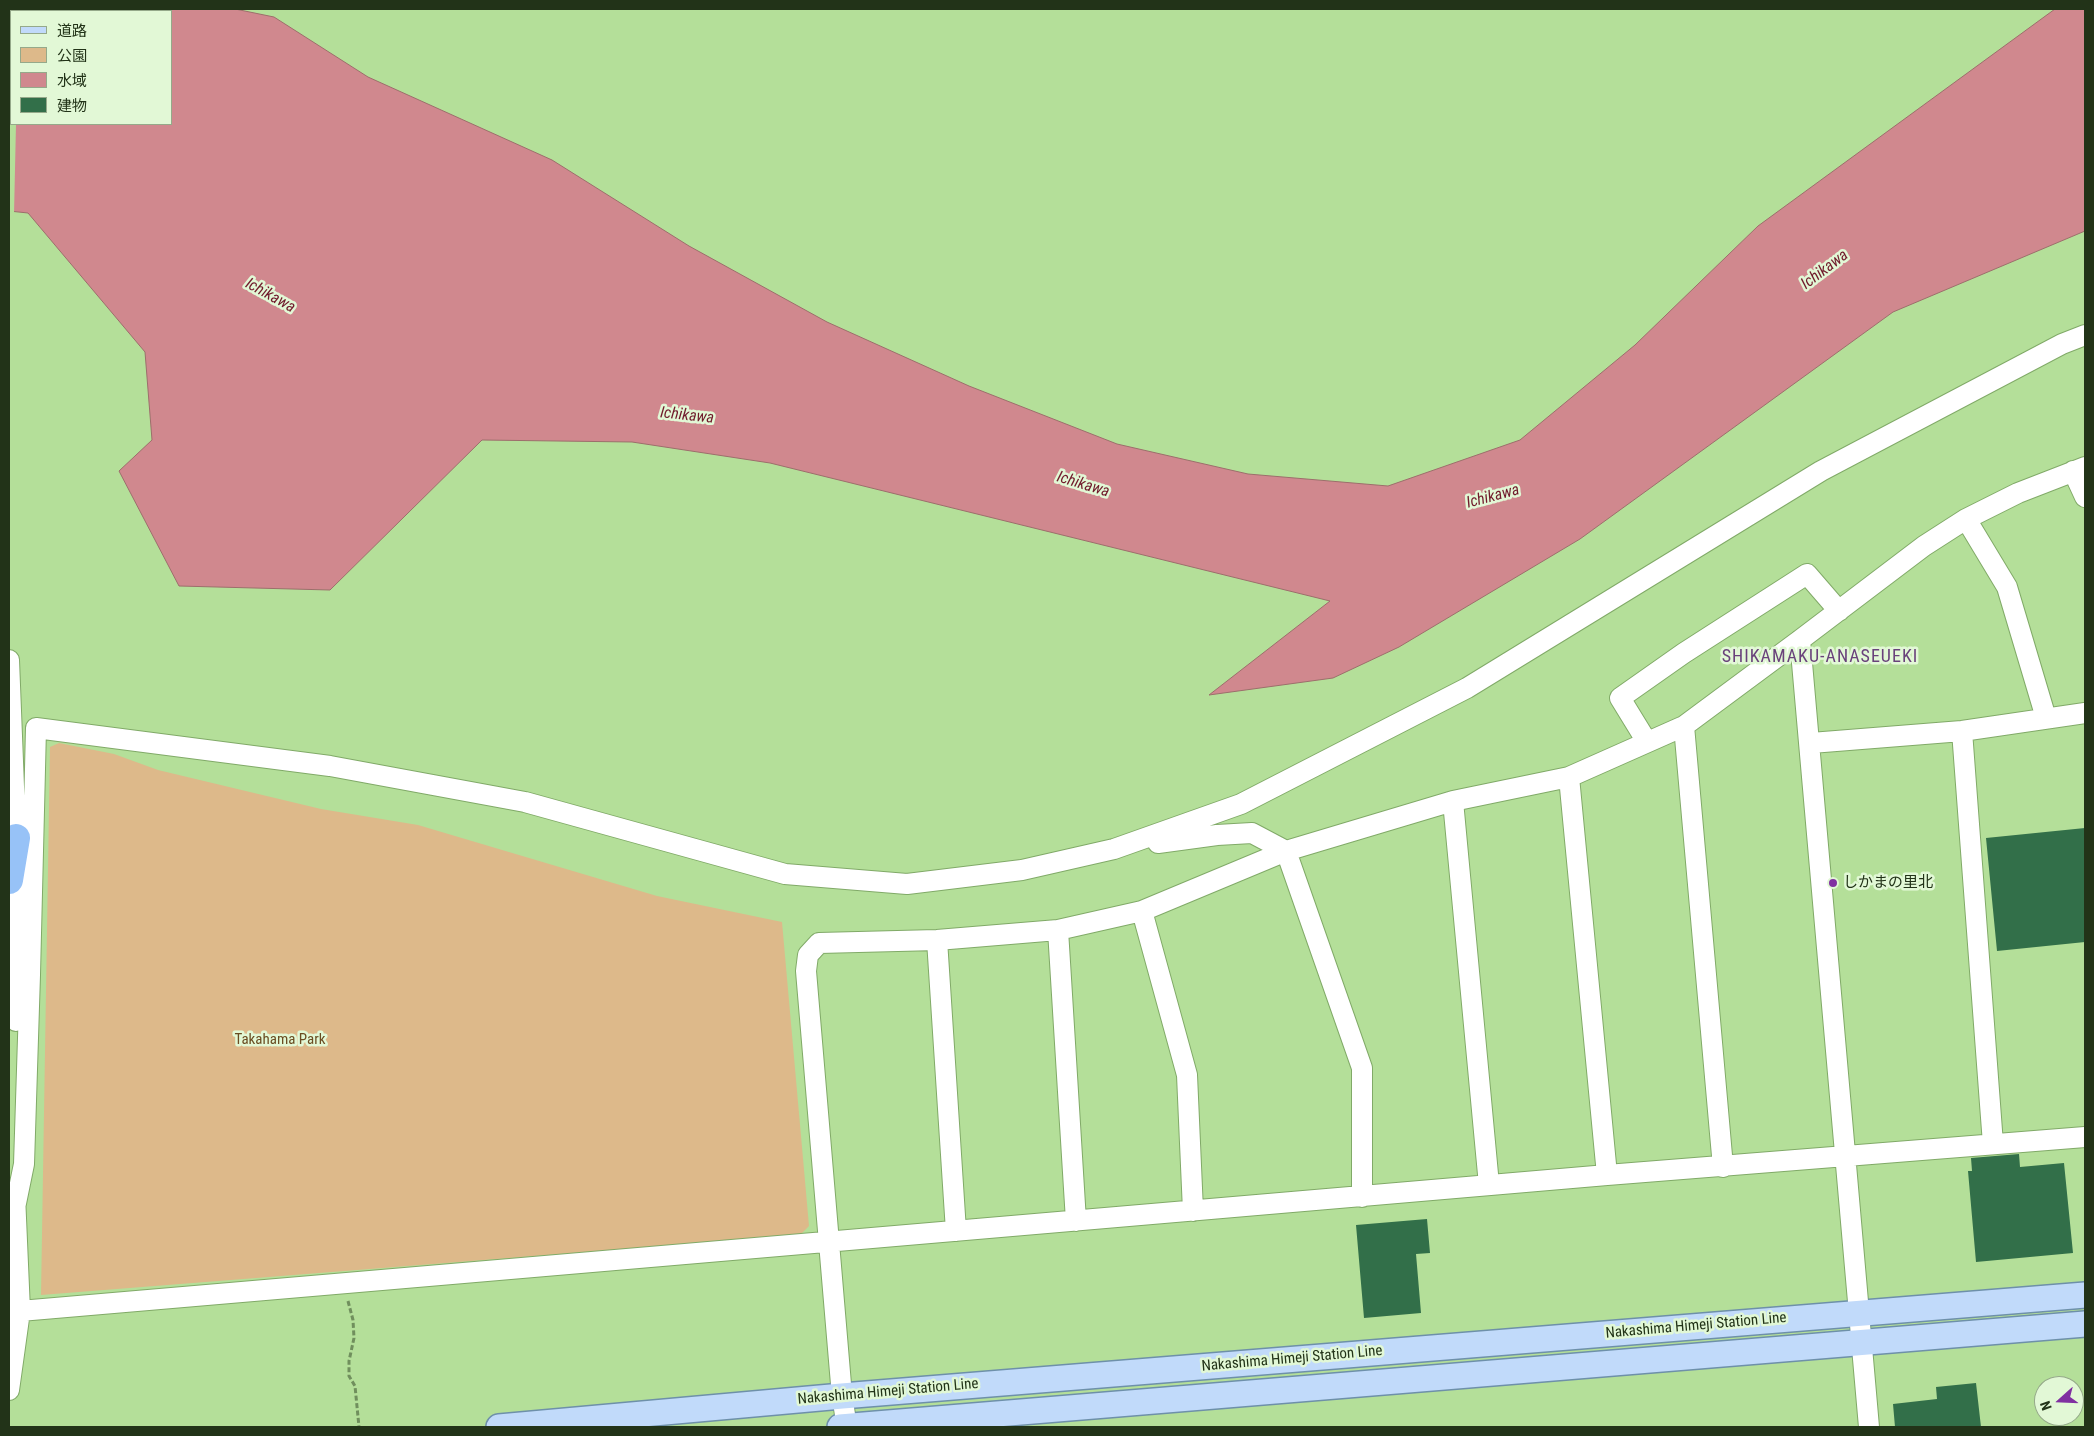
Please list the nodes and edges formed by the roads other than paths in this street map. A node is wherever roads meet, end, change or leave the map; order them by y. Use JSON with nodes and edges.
{"nodes":[{"id":1,"x":2085,"y":335,"type":"edge"},
{"id":2,"x":2079,"y":469,"type":"edge"},
{"id":3,"x":2085,"y":497,"type":"edge"},
{"id":4,"x":1966,"y":519,"type":"junction"},
{"id":5,"x":1839,"y":611,"type":"junction"},
{"id":6,"x":1800,"y":640,"type":"junction"},
{"id":7,"x":9,"y":660,"type":"edge"},
{"id":8,"x":2085,"y":713,"type":"edge"},
{"id":9,"x":2046,"y":718,"type":"junction"},
{"id":10,"x":1684,"y":726,"type":"junction"},
{"id":11,"x":1962,"y":731,"type":"junction"},
{"id":12,"x":1647,"y":742,"type":"junction"},
{"id":13,"x":1811,"y":743,"type":"junction"},
{"id":14,"x":1569,"y":777,"type":"junction"},
{"id":15,"x":1453,"y":801,"type":"junction"},
{"id":16,"x":16,"y":838,"type":"junction"},
{"id":17,"x":1114,"y":849,"type":"junction"},
{"id":18,"x":1286,"y":851,"type":"junction"},
{"id":19,"x":9,"y":880,"type":"edge"},
{"id":20,"x":1142,"y":911,"type":"junction"},
{"id":21,"x":1058,"y":930,"type":"junction"},
{"id":22,"x":937,"y":940,"type":"junction"},
{"id":23,"x":2085,"y":1137,"type":"edge"},
{"id":24,"x":1992,"y":1144,"type":"junction"},
{"id":25,"x":1845,"y":1157,"type":"junction"},
{"id":26,"x":1723,"y":1167,"type":"junction"},
{"id":27,"x":1606,"y":1175,"type":"junction"},
{"id":28,"x":1489,"y":1185,"type":"junction"},
{"id":29,"x":1362,"y":1197,"type":"junction"},
{"id":30,"x":15,"y":1208,"type":"junction"},
{"id":31,"x":1193,"y":1211,"type":"junction"},
{"id":32,"x":1076,"y":1221,"type":"junction"},
{"id":33,"x":956,"y":1231,"type":"junction"},
{"id":34,"x":830,"y":1242,"type":"junction"},
{"id":35,"x":2085,"y":1295,"type":"edge"},
{"id":36,"x":20,"y":1311,"type":"junction"},
{"id":37,"x":1858,"y":1313,"type":"junction"},
{"id":38,"x":2085,"y":1324,"type":"edge"},
{"id":39,"x":1861,"y":1343,"type":"junction"},
{"id":40,"x":9,"y":1390,"type":"edge"},
{"id":41,"x":842,"y":1396,"type":"junction"},
{"id":42,"x":499,"y":1427,"type":"edge"},
{"id":43,"x":840,"y":1427,"type":"edge"},
{"id":44,"x":847,"y":1427,"type":"edge"},
{"id":45,"x":1869,"y":1427,"type":"edge"}],
"edges":[{"from":1,"to":17,"type":"street"},
{"from":2,"to":3,"type":"street"},
{"from":2,"to":4,"type":"street"},
{"from":4,"to":5,"type":"street"},
{"from":4,"to":9,"type":"street"},
{"from":5,"to":6,"type":"street"},
{"from":5,"to":12,"type":"street"},
{"from":6,"to":10,"type":"street"},
{"from":6,"to":13,"type":"street"},
{"from":7,"to":16,"type":"street"},
{"from":8,"to":9,"type":"street"},
{"from":9,"to":11,"type":"street"},
{"from":10,"to":12,"type":"street"},
{"from":10,"to":26,"type":"street"},
{"from":11,"to":13,"type":"street"},
{"from":11,"to":24,"type":"street"},
{"from":12,"to":14,"type":"street"},
{"from":13,"to":25,"type":"street"},
{"from":14,"to":15,"type":"street"},
{"from":14,"to":27,"type":"street"},
{"from":15,"to":18,"type":"street"},
{"from":15,"to":28,"type":"street"},
{"from":16,"to":19,"type":"highway"},
{"from":16,"to":30,"type":"street"},
{"from":17,"to":18,"type":"street"},
{"from":17,"to":30,"type":"street"},
{"from":18,"to":20,"type":"street"},
{"from":18,"to":29,"type":"street"},
{"from":20,"to":21,"type":"street"},
{"from":20,"to":31,"type":"street"},
{"from":21,"to":22,"type":"street"},
{"from":21,"to":32,"type":"street"},
{"from":22,"to":33,"type":"street"},
{"from":22,"to":34,"type":"street"},
{"from":23,"to":24,"type":"street"},
{"from":24,"to":25,"type":"street"},
{"from":25,"to":26,"type":"street"},
{"from":25,"to":37,"type":"street"},
{"from":26,"to":27,"type":"street"},
{"from":27,"to":28,"type":"street"},
{"from":28,"to":29,"type":"street"},
{"from":29,"to":31,"type":"street"},
{"from":30,"to":36,"type":"street"},
{"from":31,"to":32,"type":"street"},
{"from":32,"to":33,"type":"street"},
{"from":33,"to":34,"type":"street"},
{"from":34,"to":36,"type":"street"},
{"from":34,"to":41,"type":"street"},
{"from":35,"to":37,"type":"main road","name":"Nakashima Himeji Station Line"},
{"from":36,"to":40,"type":"street"},
{"from":37,"to":39,"type":"street"},
{"from":37,"to":41,"type":"main road","name":"Nakashima Himeji Station Line"},
{"from":38,"to":39,"type":"main road","name":"Nakashima Himeji Station Line"},
{"from":39,"to":44,"type":"main road","name":"Nakashima Himeji Station Line"},
{"from":39,"to":45,"type":"street"},
{"from":41,"to":42,"type":"main road","name":"Nakashima Himeji Station Line"},
{"from":41,"to":44,"type":"street"},
{"from":43,"to":44,"type":"main road","name":"Nakashima Himeji Station Line"}]}
